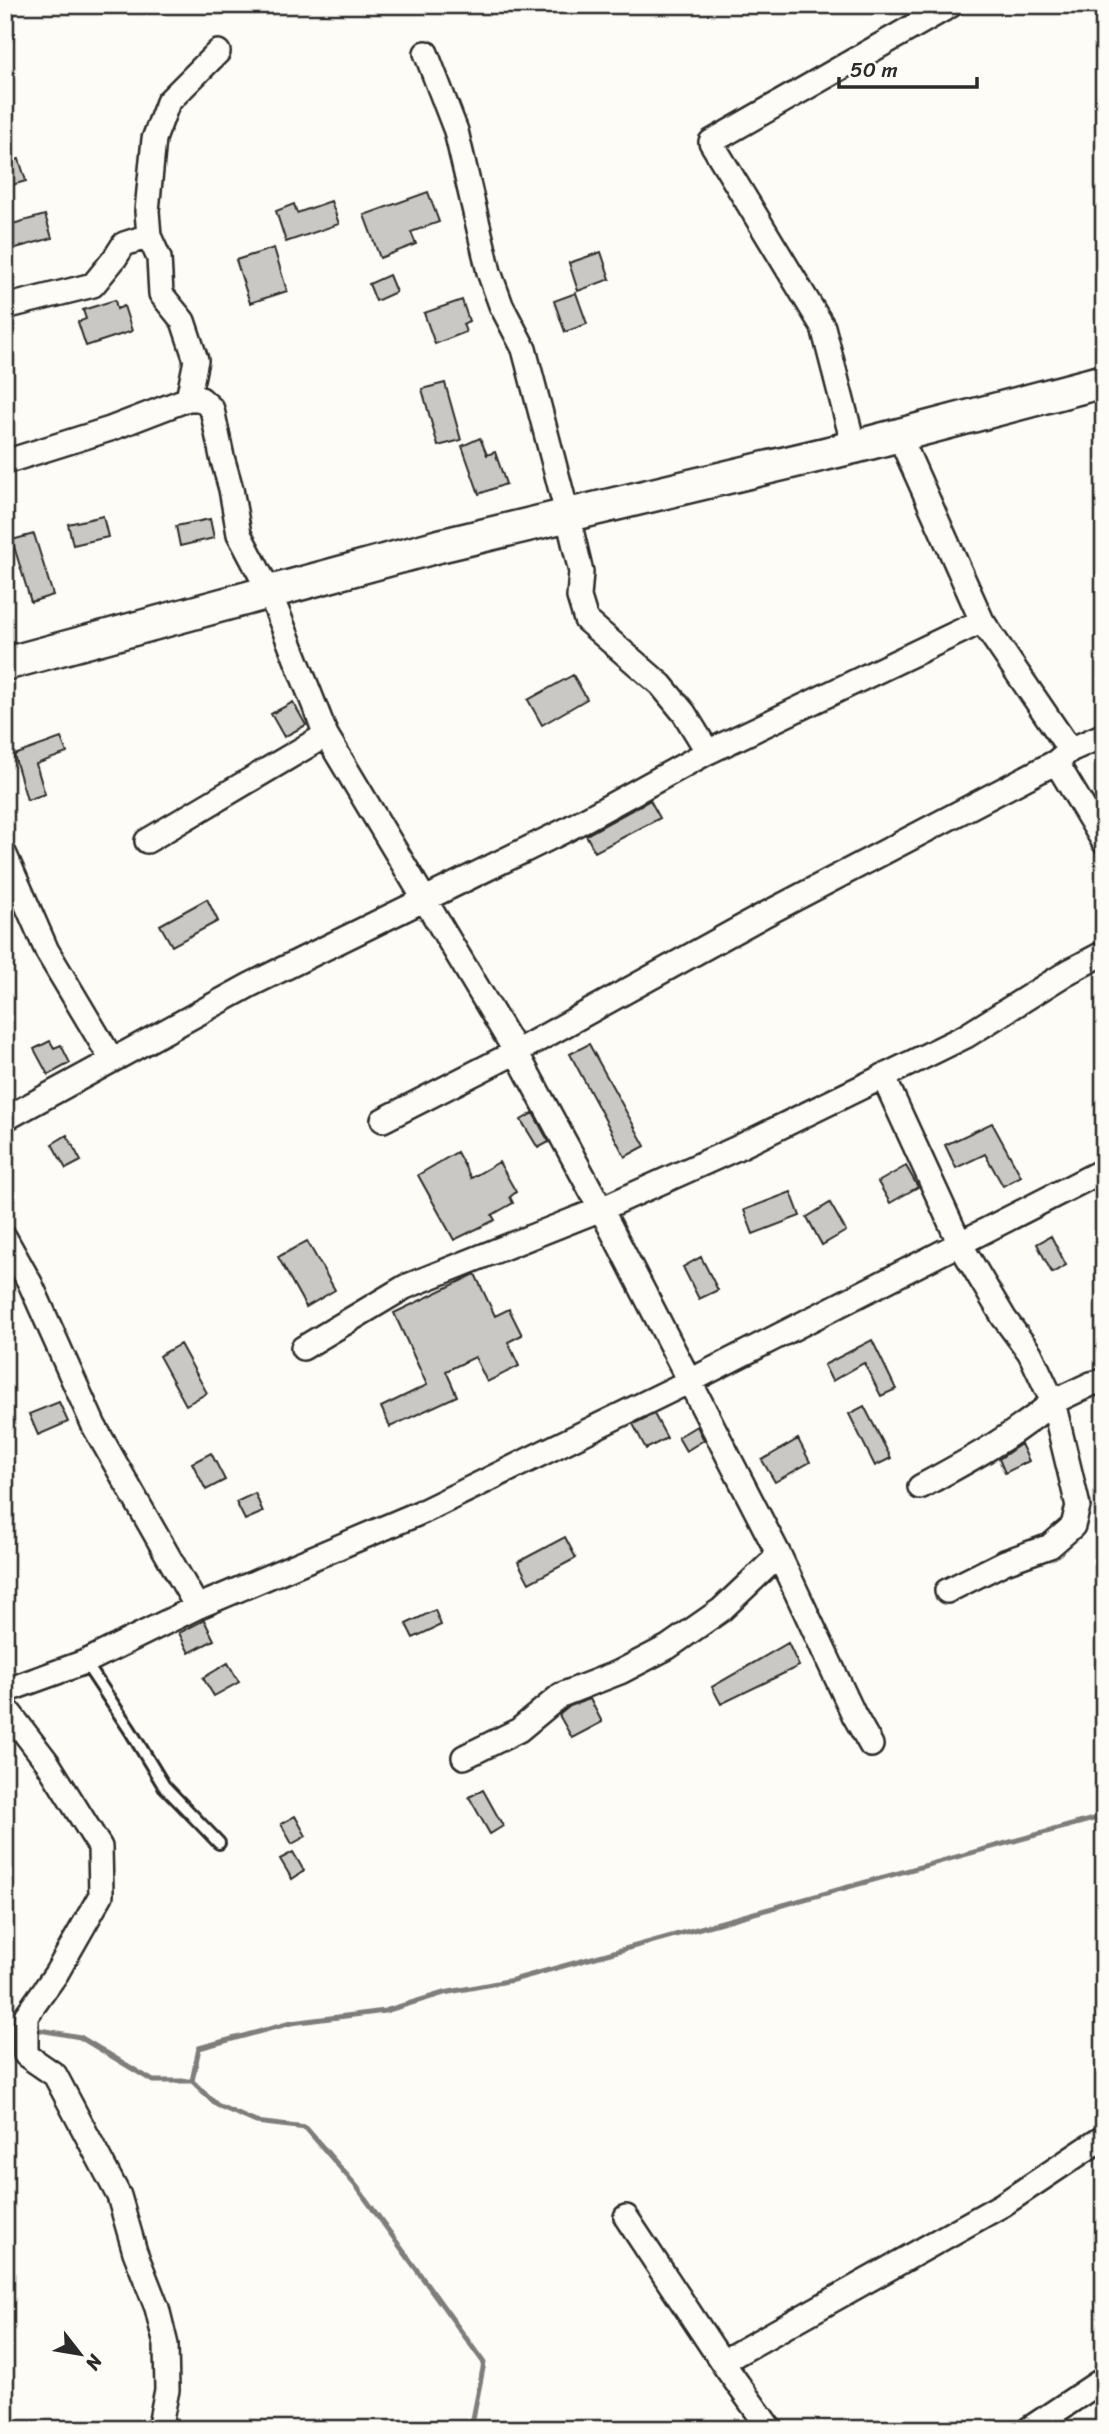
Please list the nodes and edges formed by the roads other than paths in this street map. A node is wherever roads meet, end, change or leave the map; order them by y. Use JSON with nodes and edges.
{"nodes":[{"id":1,"x":951,"y":5,"type":"edge"},
{"id":2,"x":218,"y":52,"type":"dead end"},
{"id":3,"x":426,"y":53,"type":"dead end"},
{"id":4,"x":149,"y":236,"type":"junction"},
{"id":5,"x":5,"y":307,"type":"edge"},
{"id":6,"x":1104,"y":381,"type":"edge"},
{"id":7,"x":188,"y":398,"type":"junction"},
{"id":8,"x":899,"y":435,"type":"junction"},
{"id":9,"x":854,"y":447,"type":"junction"},
{"id":10,"x":5,"y":462,"type":"edge"},
{"id":11,"x":568,"y":517,"type":"junction"},
{"id":12,"x":269,"y":591,"type":"junction"},
{"id":13,"x":982,"y":621,"type":"junction"},
{"id":14,"x":5,"y":664,"type":"edge"},
{"id":15,"x":326,"y":735,"type":"junction"},
{"id":16,"x":1104,"y":735,"type":"edge"},
{"id":17,"x":708,"y":752,"type":"junction"},
{"id":18,"x":1063,"y":756,"type":"junction"},
{"id":19,"x":148,"y":841,"type":"dead end"},
{"id":20,"x":1104,"y":842,"type":"edge"},
{"id":21,"x":5,"y":855,"type":"edge"},
{"id":22,"x":425,"y":901,"type":"junction"},
{"id":23,"x":1104,"y":953,"type":"edge"},
{"id":24,"x":516,"y":1052,"type":"junction"},
{"id":25,"x":112,"y":1060,"type":"junction"},
{"id":26,"x":883,"y":1076,"type":"junction"},
{"id":27,"x":5,"y":1119,"type":"edge"},
{"id":28,"x":383,"y":1120,"type":"dead end"},
{"id":29,"x":1104,"y":1170,"type":"edge"},
{"id":30,"x":601,"y":1209,"type":"junction"},
{"id":31,"x":5,"y":1238,"type":"edge"},
{"id":32,"x":960,"y":1244,"type":"junction"},
{"id":33,"x":303,"y":1348,"type":"dead end"},
{"id":34,"x":690,"y":1381,"type":"junction"},
{"id":35,"x":1104,"y":1381,"type":"edge"},
{"id":36,"x":1053,"y":1402,"type":"junction"},
{"id":37,"x":920,"y":1487,"type":"dead end"},
{"id":38,"x":779,"y":1555,"type":"junction"},
{"id":39,"x":947,"y":1591,"type":"dead end"},
{"id":40,"x":197,"y":1607,"type":"junction"},
{"id":41,"x":85,"y":1662,"type":"junction"},
{"id":42,"x":5,"y":1691,"type":"edge"},
{"id":43,"x":5,"y":1707,"type":"edge"},
{"id":44,"x":871,"y":1745,"type":"dead end"},
{"id":45,"x":464,"y":1757,"type":"dead end"},
{"id":46,"x":219,"y":1843,"type":"dead end"},
{"id":47,"x":1104,"y":2137,"type":"edge"},
{"id":48,"x":626,"y":2217,"type":"dead end"},
{"id":49,"x":722,"y":2362,"type":"junction"},
{"id":50,"x":1104,"y":2379,"type":"edge"},
{"id":51,"x":159,"y":2429,"type":"edge"},
{"id":52,"x":770,"y":2429,"type":"edge"},
{"id":53,"x":1029,"y":2429,"type":"edge"}],
"edges":[{"from":1,"to":9,"type":"street"},
{"from":2,"to":4,"type":"street"},
{"from":3,"to":11,"type":"street"},
{"from":4,"to":5,"type":"street"},
{"from":4,"to":7,"type":"street"},
{"from":6,"to":8,"type":"street"},
{"from":7,"to":10,"type":"street"},
{"from":7,"to":12,"type":"street"},
{"from":8,"to":9,"type":"street"},
{"from":8,"to":13,"type":"street"},
{"from":9,"to":11,"type":"street"},
{"from":11,"to":12,"type":"street"},
{"from":11,"to":17,"type":"street"},
{"from":12,"to":14,"type":"street"},
{"from":12,"to":15,"type":"street"},
{"from":13,"to":17,"type":"street"},
{"from":13,"to":18,"type":"street"},
{"from":15,"to":19,"type":"street"},
{"from":15,"to":22,"type":"street"},
{"from":16,"to":18,"type":"street"},
{"from":17,"to":22,"type":"street"},
{"from":18,"to":20,"type":"street"},
{"from":18,"to":24,"type":"street"},
{"from":21,"to":25,"type":"street"},
{"from":22,"to":24,"type":"street"},
{"from":22,"to":25,"type":"street"},
{"from":23,"to":26,"type":"street"},
{"from":24,"to":28,"type":"street"},
{"from":24,"to":30,"type":"street"},
{"from":25,"to":27,"type":"street"},
{"from":26,"to":30,"type":"street"},
{"from":26,"to":32,"type":"street"},
{"from":29,"to":32,"type":"street"},
{"from":30,"to":33,"type":"street"},
{"from":30,"to":34,"type":"street"},
{"from":31,"to":40,"type":"street"},
{"from":32,"to":34,"type":"street"},
{"from":32,"to":36,"type":"street"},
{"from":34,"to":38,"type":"street"},
{"from":34,"to":40,"type":"street"},
{"from":35,"to":36,"type":"street"},
{"from":36,"to":37,"type":"street"},
{"from":36,"to":39,"type":"street"},
{"from":38,"to":44,"type":"street"},
{"from":38,"to":45,"type":"street"},
{"from":40,"to":41,"type":"street"},
{"from":41,"to":42,"type":"street"},
{"from":41,"to":46,"type":"lane"},
{"from":43,"to":51,"type":"street"},
{"from":47,"to":49,"type":"street"},
{"from":48,"to":49,"type":"street"},
{"from":49,"to":52,"type":"street"},
{"from":50,"to":53,"type":"street"}]}
